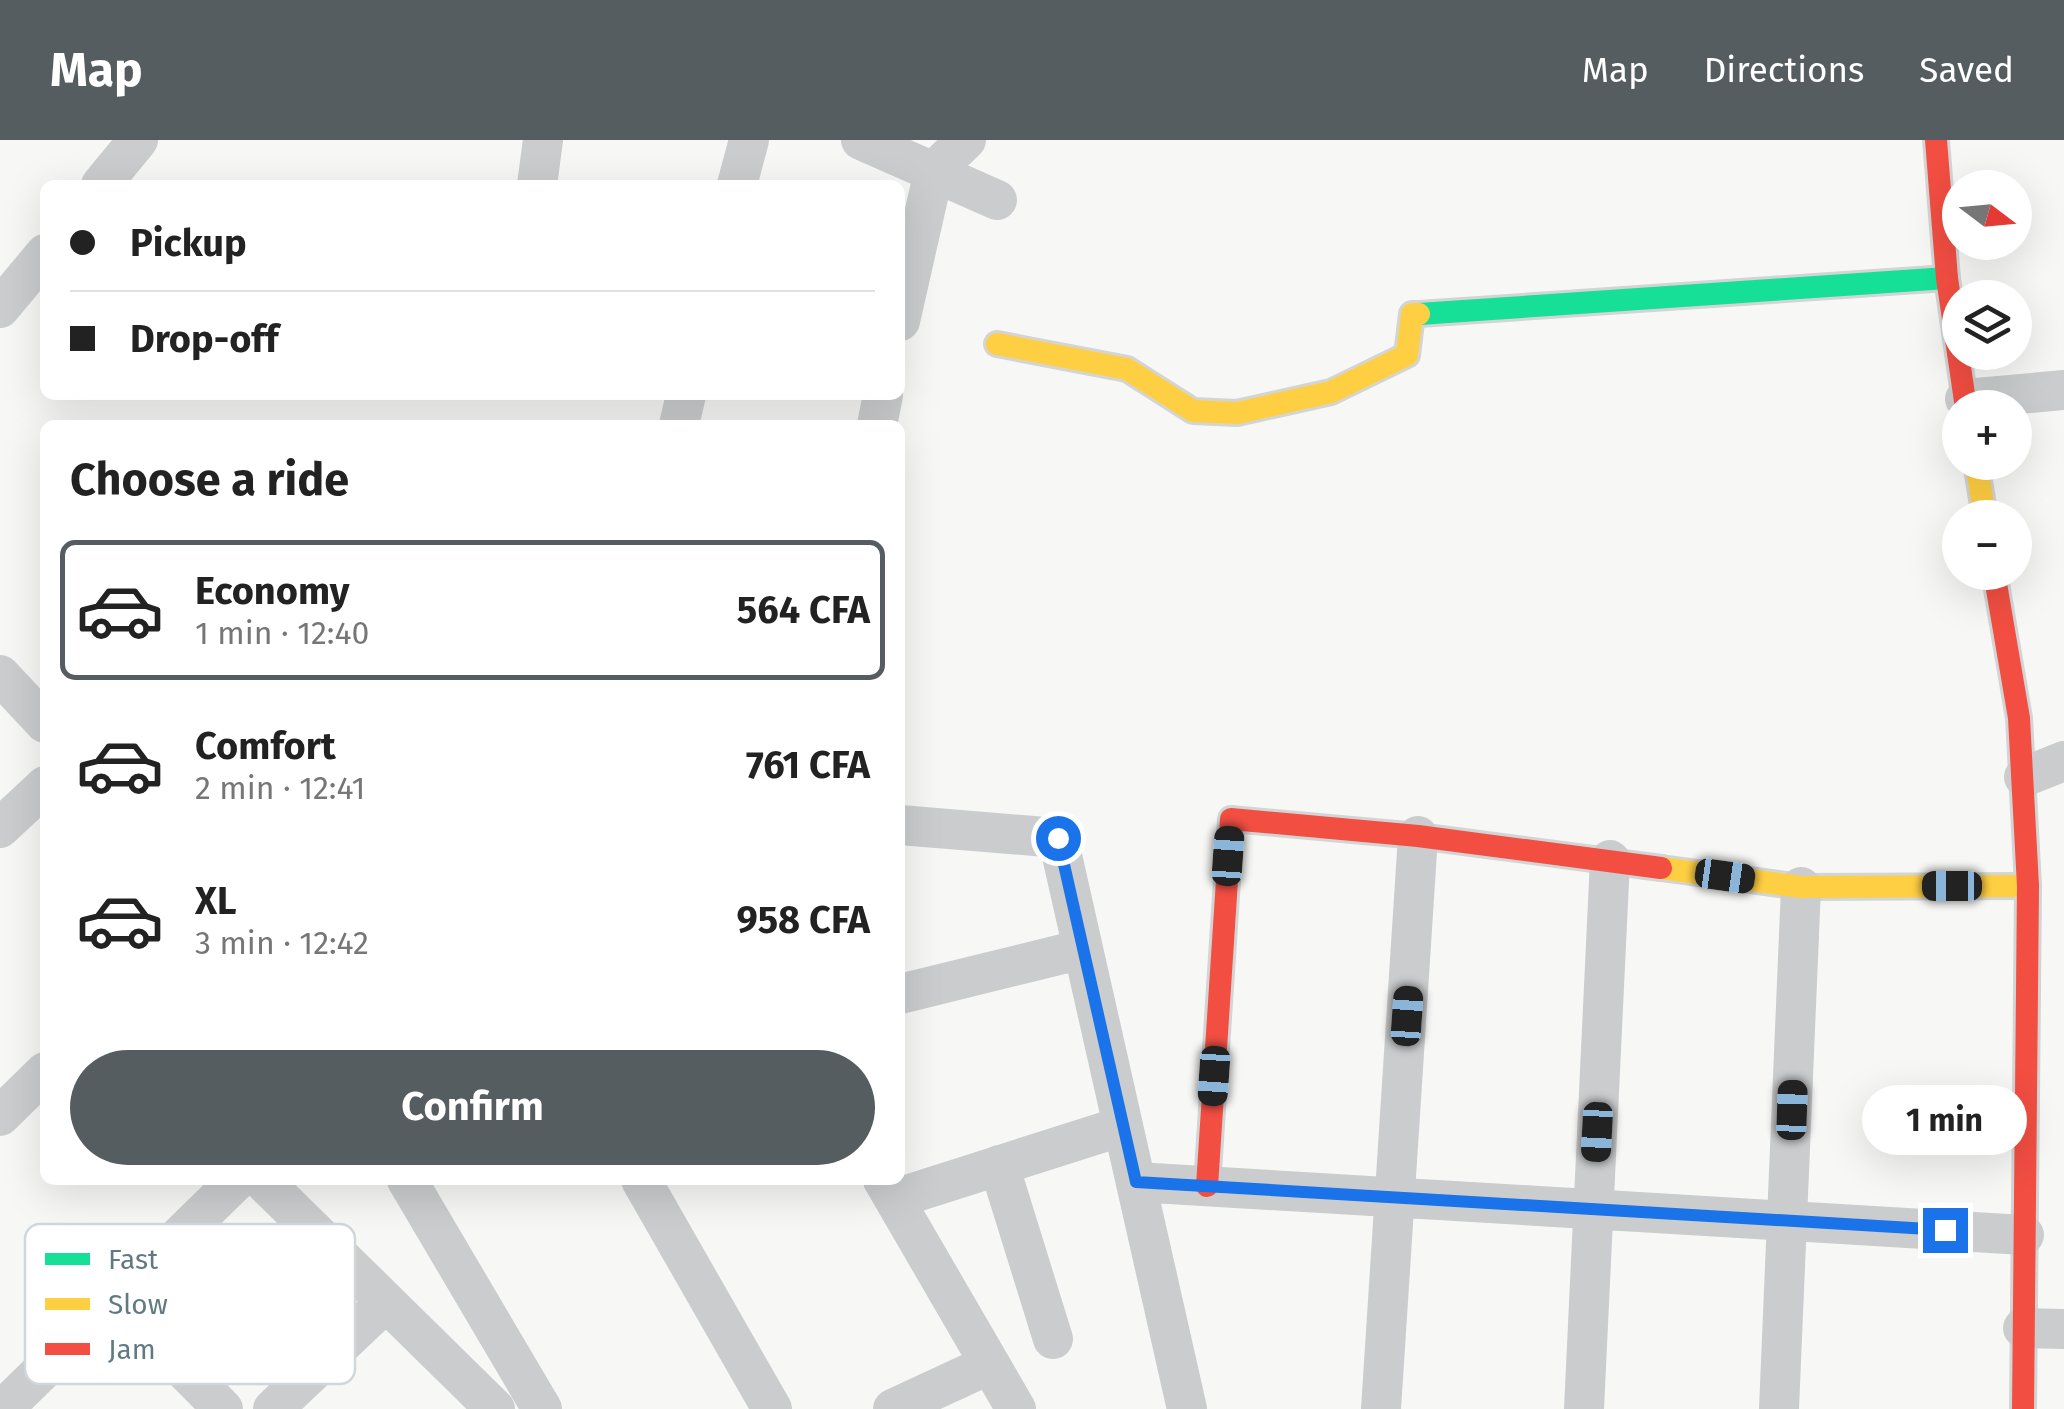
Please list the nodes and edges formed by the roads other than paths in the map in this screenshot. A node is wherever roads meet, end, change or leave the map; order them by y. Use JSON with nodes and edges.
{"nodes":[{"id":1,"x":138,"y":140,"type":"edge"},
{"id":2,"x":542,"y":140,"type":"edge"},
{"id":3,"x":748,"y":140,"type":"edge"},
{"id":4,"x":861,"y":140,"type":"edge"},
{"id":5,"x":966,"y":140,"type":"edge"},
{"id":6,"x":1936,"y":140,"type":"edge"},
{"id":7,"x":934,"y":171,"type":"junction"},
{"id":8,"x":105,"y":180,"type":"edge"},
{"id":9,"x":538,"y":180,"type":"edge"},
{"id":10,"x":739,"y":180,"type":"edge"},
{"id":11,"x":997,"y":200,"type":"dead end"},
{"id":12,"x":40,"y":260,"type":"edge"},
{"id":13,"x":1947,"y":278,"type":"junction"},
{"id":14,"x":905,"y":299,"type":"edge"},
{"id":15,"x":0,"y":308,"type":"edge"},
{"id":16,"x":997,"y":344,"type":"dead end"},
{"id":17,"x":1963,"y":390,"type":"edge"},
{"id":18,"x":2064,"y":390,"type":"edge"},
{"id":19,"x":2032,"y":394,"type":"edge"},
{"id":20,"x":1997,"y":590,"type":"edge"},
{"id":21,"x":0,"y":675,"type":"edge"},
{"id":22,"x":40,"y":717,"type":"edge"},
{"id":23,"x":2064,"y":761,"type":"edge"},
{"id":24,"x":2024,"y":778,"type":"junction"},
{"id":25,"x":40,"y":791,"type":"edge"},
{"id":26,"x":905,"y":824,"type":"edge"},
{"id":27,"x":0,"y":828,"type":"edge"},
{"id":28,"x":1418,"y":836,"type":"junction"},
{"id":29,"x":1610,"y":860,"type":"junction"},
{"id":30,"x":2028,"y":886,"type":"junction"},
{"id":31,"x":1801,"y":887,"type":"junction"},
{"id":32,"x":1083,"y":950,"type":"junction"},
{"id":33,"x":2046,"y":958,"type":"edge"},
{"id":34,"x":905,"y":993,"type":"edge"},
{"id":35,"x":40,"y":1077,"type":"edge"},
{"id":36,"x":0,"y":1116,"type":"edge"},
{"id":37,"x":1123,"y":1126,"type":"junction"},
{"id":38,"x":999,"y":1166,"type":"junction"},
{"id":39,"x":1136,"y":1182,"type":"junction"},
{"id":40,"x":232,"y":1185,"type":"edge"},
{"id":41,"x":267,"y":1185,"type":"edge"},
{"id":42,"x":411,"y":1185,"type":"edge"},
{"id":43,"x":644,"y":1185,"type":"edge"},
{"id":44,"x":1207,"y":1186,"type":"junction"},
{"id":45,"x":888,"y":1190,"type":"edge"},
{"id":46,"x":1397,"y":1197,"type":"junction"},
{"id":47,"x":1594,"y":1209,"type":"junction"},
{"id":48,"x":1787,"y":1221,"type":"junction"},
{"id":49,"x":192,"y":1224,"type":"edge"},
{"id":50,"x":307,"y":1224,"type":"edge"},
{"id":51,"x":2024,"y":1235,"type":"junction"},
{"id":52,"x":355,"y":1272,"type":"edge"},
{"id":53,"x":386,"y":1302,"type":"junction"},
{"id":54,"x":2023,"y":1328,"type":"junction"},
{"id":55,"x":2064,"y":1329,"type":"edge"},
{"id":56,"x":355,"y":1331,"type":"edge"},
{"id":57,"x":1053,"y":1339,"type":"dead end"},
{"id":58,"x":990,"y":1364,"type":"junction"},
{"id":59,"x":29,"y":1384,"type":"edge"},
{"id":60,"x":198,"y":1384,"type":"edge"},
{"id":61,"x":299,"y":1384,"type":"edge"},
{"id":62,"x":3,"y":1409,"type":"edge"},
{"id":63,"x":223,"y":1409,"type":"edge"},
{"id":64,"x":273,"y":1409,"type":"edge"},
{"id":65,"x":495,"y":1409,"type":"edge"},
{"id":66,"x":542,"y":1409,"type":"edge"},
{"id":67,"x":772,"y":1409,"type":"edge"},
{"id":68,"x":893,"y":1409,"type":"edge"},
{"id":69,"x":1016,"y":1409,"type":"edge"},
{"id":70,"x":1187,"y":1409,"type":"edge"},
{"id":71,"x":1382,"y":1409,"type":"edge"},
{"id":72,"x":1584,"y":1409,"type":"edge"},
{"id":73,"x":1779,"y":1409,"type":"edge"},
{"id":74,"x":2023,"y":1409,"type":"edge"}],
"edges":[{"from":1,"to":8,"type":"street"},
{"from":2,"to":9,"type":"street"},
{"from":3,"to":10,"type":"street"},
{"from":4,"to":7,"type":"street"},
{"from":5,"to":7,"type":"street"},
{"from":6,"to":13,"type":"street"},
{"from":7,"to":11,"type":"street"},
{"from":7,"to":14,"type":"street"},
{"from":12,"to":15,"type":"street"},
{"from":13,"to":16,"type":"street"},
{"from":13,"to":17,"type":"street"},
{"from":18,"to":19,"type":"street"},
{"from":20,"to":24,"type":"street"},
{"from":21,"to":22,"type":"street"},
{"from":23,"to":24,"type":"street"},
{"from":24,"to":30,"type":"street"},
{"from":25,"to":27,"type":"street"},
{"from":26,"to":32,"type":"street"},
{"from":28,"to":29,"type":"street"},
{"from":28,"to":44,"type":"street"},
{"from":28,"to":46,"type":"street"},
{"from":29,"to":31,"type":"street"},
{"from":29,"to":47,"type":"street"},
{"from":30,"to":31,"type":"street"},
{"from":30,"to":33,"type":"street"},
{"from":31,"to":48,"type":"street"},
{"from":32,"to":34,"type":"street"},
{"from":32,"to":37,"type":"street"},
{"from":33,"to":51,"type":"street"},
{"from":35,"to":36,"type":"street"},
{"from":37,"to":38,"type":"street"},
{"from":37,"to":39,"type":"street"},
{"from":38,"to":45,"type":"street"},
{"from":38,"to":57,"type":"street"},
{"from":39,"to":44,"type":"street"},
{"from":39,"to":70,"type":"street"},
{"from":40,"to":49,"type":"street"},
{"from":41,"to":50,"type":"street"},
{"from":42,"to":66,"type":"street"},
{"from":43,"to":67,"type":"street"},
{"from":44,"to":46,"type":"street"},
{"from":45,"to":58,"type":"street"},
{"from":46,"to":47,"type":"street"},
{"from":46,"to":71,"type":"street"},
{"from":47,"to":48,"type":"street"},
{"from":47,"to":72,"type":"street"},
{"from":48,"to":51,"type":"street"},
{"from":48,"to":73,"type":"street"},
{"from":51,"to":54,"type":"street"},
{"from":52,"to":53,"type":"street"},
{"from":53,"to":56,"type":"street"},
{"from":53,"to":65,"type":"street"},
{"from":54,"to":55,"type":"street"},
{"from":54,"to":74,"type":"street"},
{"from":58,"to":68,"type":"street"},
{"from":58,"to":69,"type":"street"},
{"from":59,"to":62,"type":"street"},
{"from":60,"to":63,"type":"street"},
{"from":61,"to":64,"type":"street"}]}
